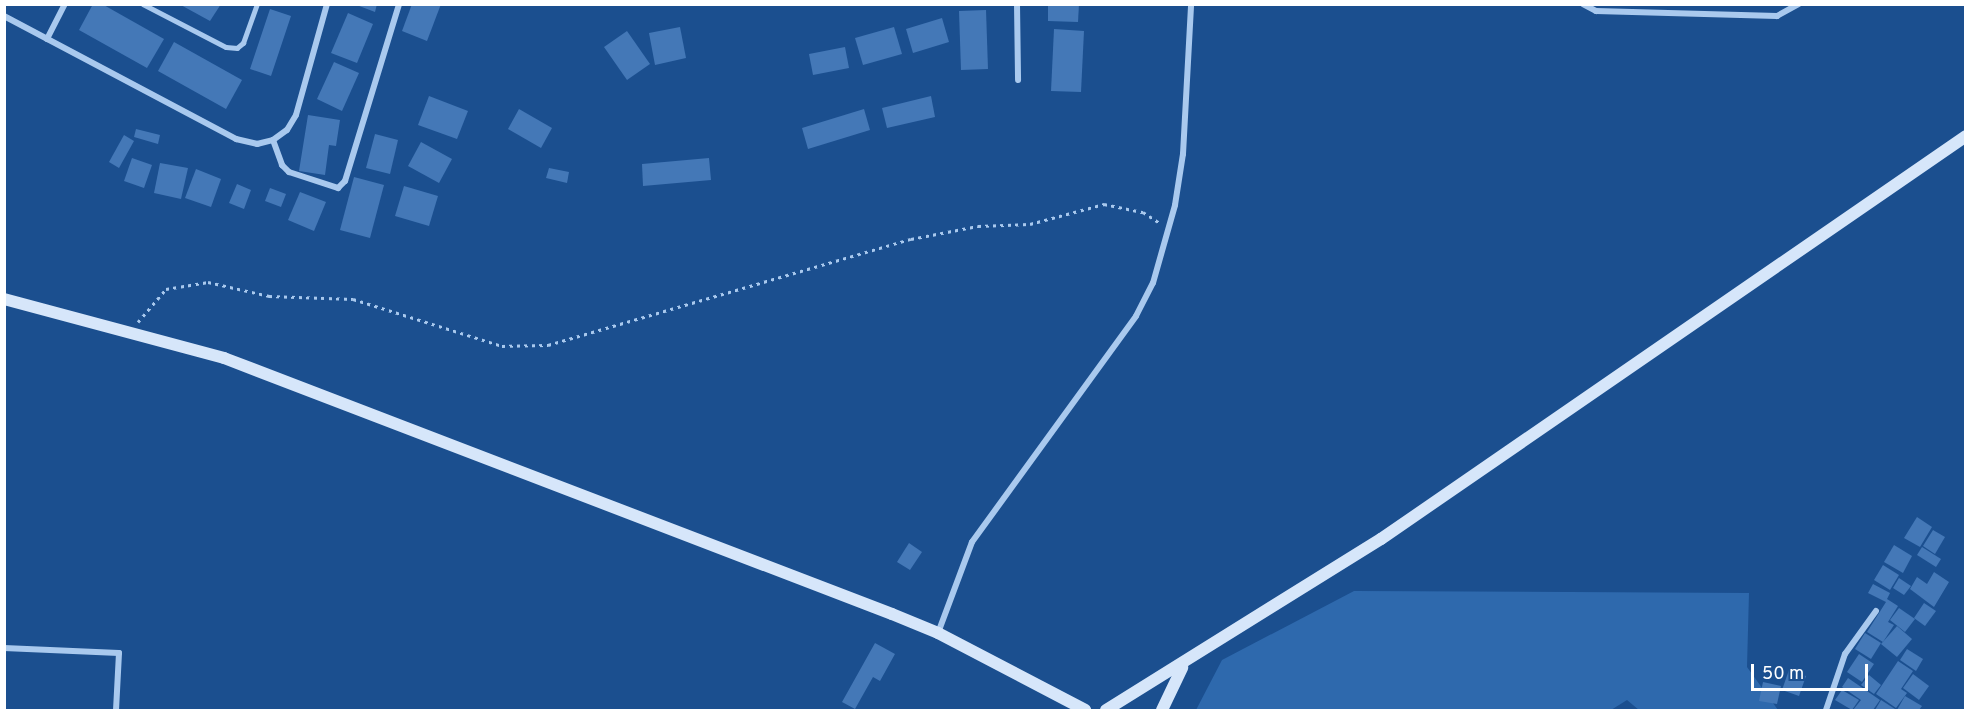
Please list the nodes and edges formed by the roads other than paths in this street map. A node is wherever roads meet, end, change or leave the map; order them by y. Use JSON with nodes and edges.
{"nodes":[{"id":1,"x":65,"y":4,"type":"edge"},
{"id":2,"x":143,"y":4,"type":"edge"},
{"id":3,"x":257,"y":4,"type":"edge"},
{"id":4,"x":327,"y":4,"type":"edge"},
{"id":5,"x":399,"y":4,"type":"edge"},
{"id":6,"x":1017,"y":4,"type":"edge"},
{"id":7,"x":1191,"y":4,"type":"edge"},
{"id":8,"x":1583,"y":4,"type":"edge"},
{"id":9,"x":1799,"y":4,"type":"edge"},
{"id":10,"x":4,"y":16,"type":"edge"},
{"id":11,"x":46,"y":39,"type":"junction"},
{"id":12,"x":1018,"y":80,"type":"dead end"},
{"id":13,"x":1965,"y":136,"type":"edge"},
{"id":14,"x":273,"y":140,"type":"junction"},
{"id":15,"x":4,"y":299,"type":"edge"},
{"id":16,"x":1876,"y":611,"type":"dead end"},
{"id":17,"x":938,"y":633,"type":"junction"},
{"id":18,"x":4,"y":648,"type":"edge"},
{"id":19,"x":1184,"y":665,"type":"junction"},
{"id":20,"x":116,"y":711,"type":"edge"},
{"id":21,"x":1085,"y":711,"type":"edge"},
{"id":22,"x":1106,"y":711,"type":"edge"},
{"id":23,"x":1162,"y":711,"type":"edge"},
{"id":24,"x":1826,"y":711,"type":"edge"}],
"edges":[{"from":1,"to":11,"type":"street"},
{"from":2,"to":3,"type":"lane"},
{"from":4,"to":14,"type":"street"},
{"from":5,"to":14,"type":"street"},
{"from":6,"to":12,"type":"street"},
{"from":7,"to":17,"type":"street"},
{"from":8,"to":9,"type":"street"},
{"from":10,"to":11,"type":"street"},
{"from":11,"to":14,"type":"street"},
{"from":13,"to":19,"type":"street"},
{"from":15,"to":17,"type":"street"},
{"from":16,"to":24,"type":"street"},
{"from":17,"to":21,"type":"street"},
{"from":18,"to":20,"type":"street"},
{"from":19,"to":22,"type":"street"},
{"from":19,"to":23,"type":"street"}]}
